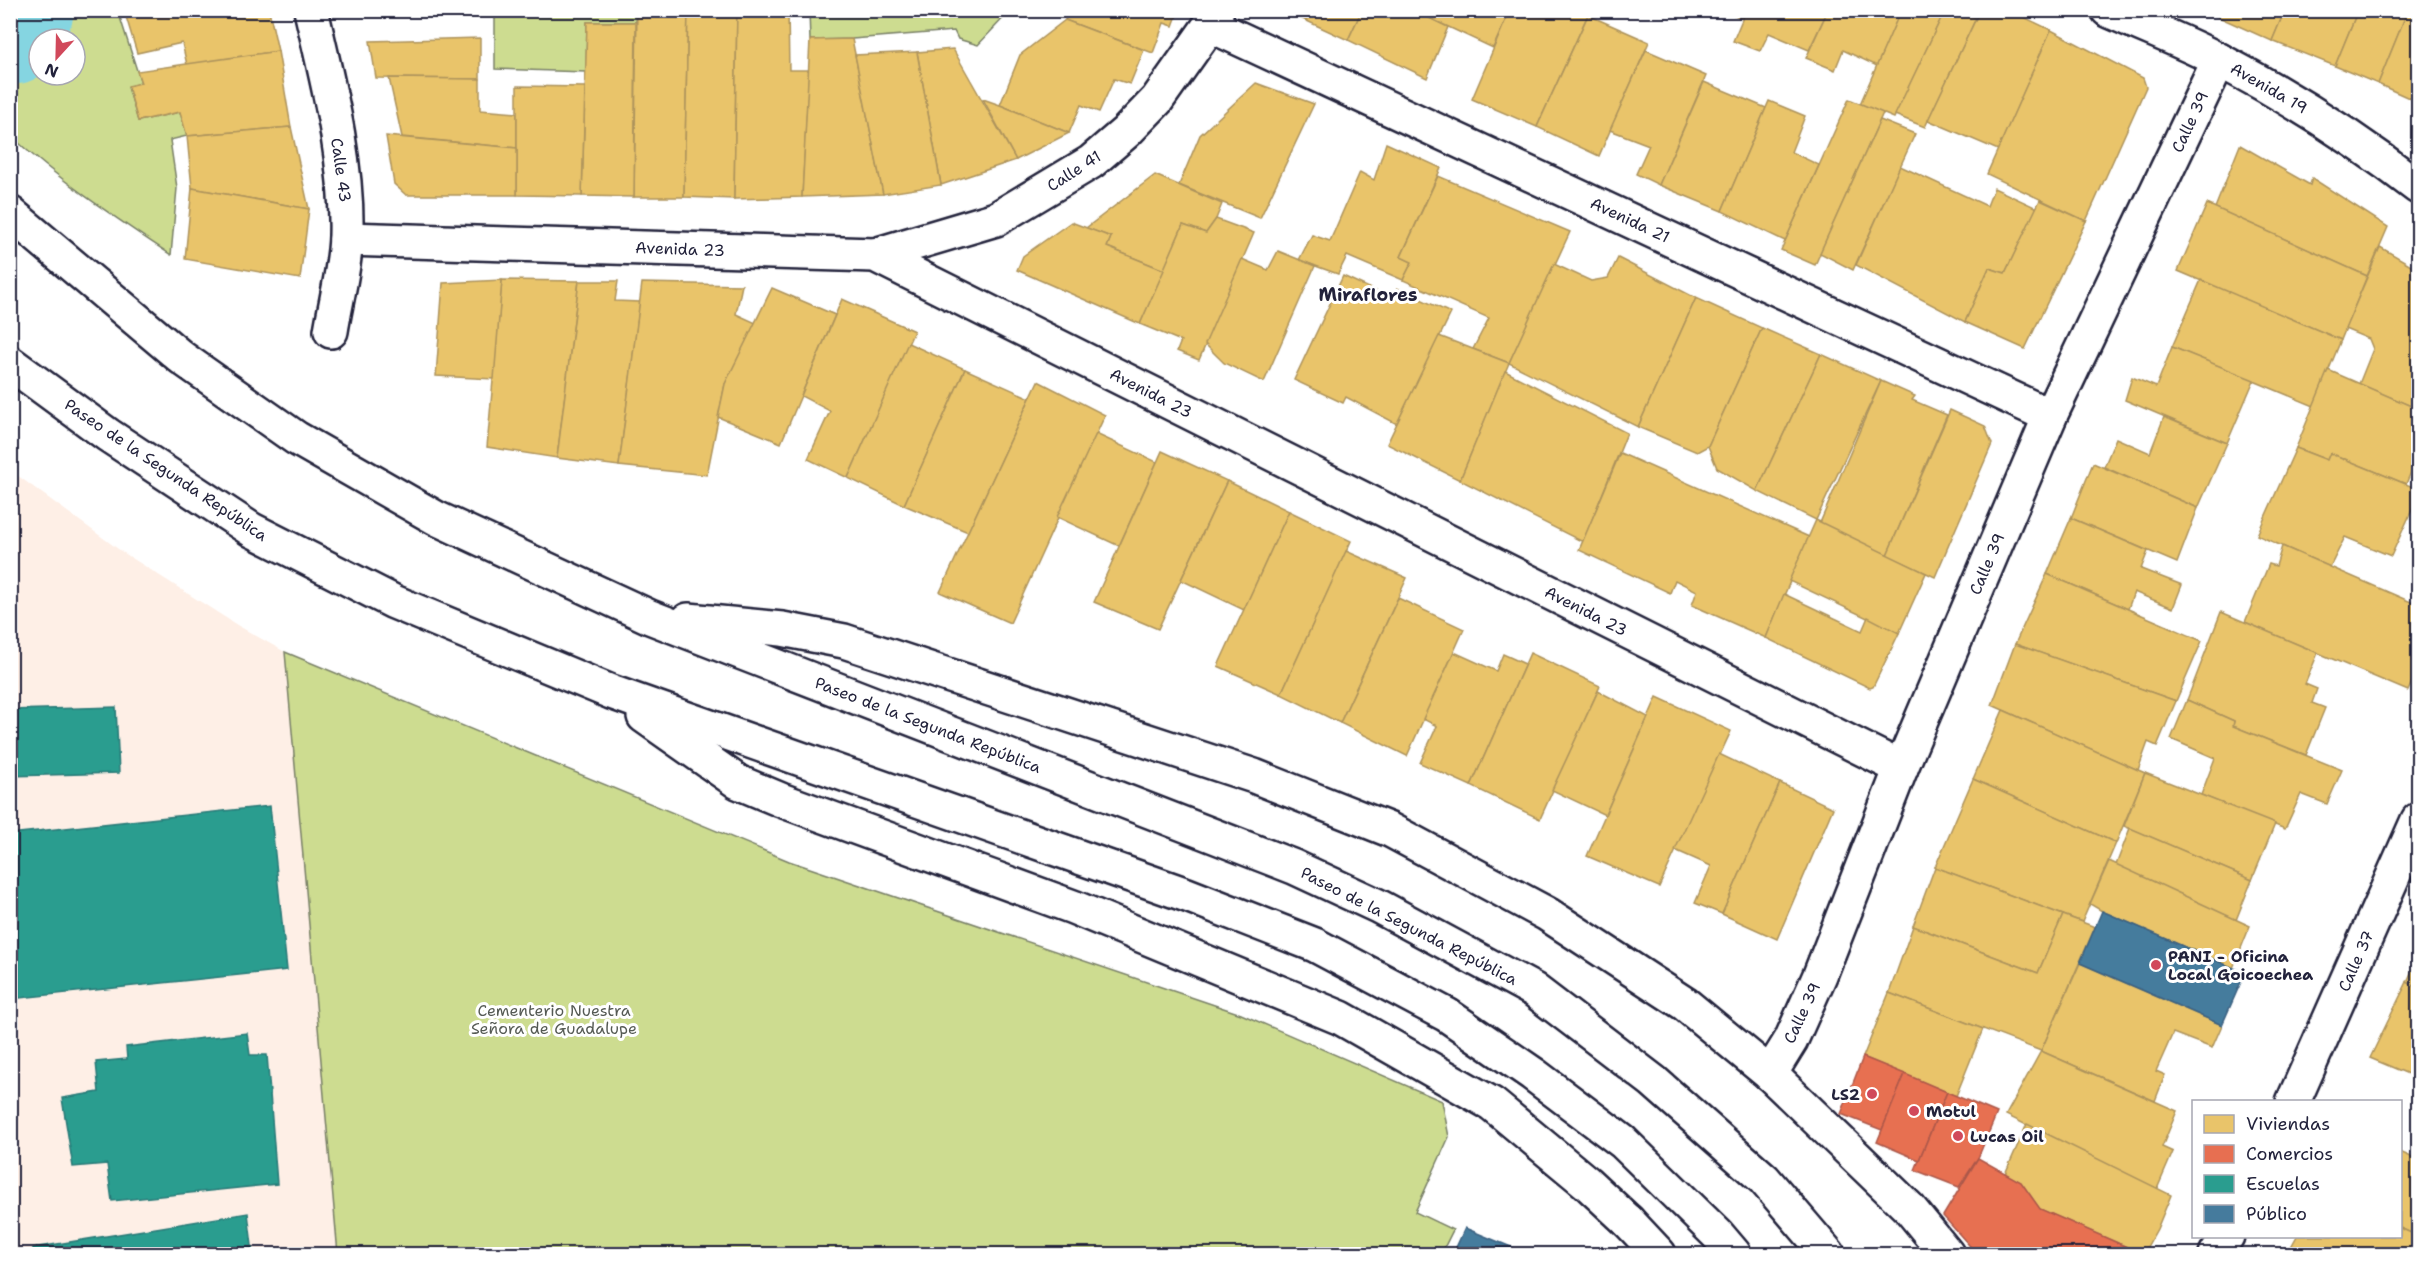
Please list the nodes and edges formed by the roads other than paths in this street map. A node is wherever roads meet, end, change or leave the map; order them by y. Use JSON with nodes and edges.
{"nodes":[{"id":1,"x":311,"y":10,"type":"edge"},
{"id":2,"x":2108,"y":10,"type":"edge"},
{"id":3,"x":1213,"y":18,"type":"edge"},
{"id":4,"x":2219,"y":60,"type":"junction"},
{"id":5,"x":2418,"y":187,"type":"edge"},
{"id":6,"x":10,"y":213,"type":"edge"},
{"id":7,"x":346,"y":239,"type":"junction"},
{"id":8,"x":875,"y":255,"type":"junction"},
{"id":9,"x":331,"y":331,"type":"dead end"},
{"id":10,"x":10,"y":363,"type":"edge"},
{"id":11,"x":2050,"y":416,"type":"junction"},
{"id":12,"x":650,"y":617,"type":"junction"},
{"id":13,"x":611,"y":692,"type":"junction"},
{"id":14,"x":1900,"y":768,"type":"junction"},
{"id":15,"x":2418,"y":820,"type":"edge"},
{"id":16,"x":1770,"y":1074,"type":"junction"},
{"id":17,"x":2293,"y":1100,"type":"edge"},
{"id":18,"x":1628,"y":1221,"type":"junction"},
{"id":19,"x":2227,"y":1238,"type":"edge"},
{"id":20,"x":1649,"y":1254,"type":"edge"},
{"id":21,"x":1659,"y":1254,"type":"edge"},
{"id":22,"x":1734,"y":1254,"type":"edge"},
{"id":23,"x":1828,"y":1254,"type":"edge"},
{"id":24,"x":1947,"y":1254,"type":"edge"},
{"id":25,"x":2216,"y":1254,"type":"edge"}],
"edges":[{"from":1,"to":7,"type":"main road","name":"Calle 43"},
{"from":2,"to":4,"type":"main road","name":"Avenida 19"},
{"from":3,"to":8,"type":"main road","name":"Calle 41"},
{"from":3,"to":11,"type":"main road","name":"Avenida 21"},
{"from":4,"to":5,"type":"main road","name":"Avenida 19"},
{"from":4,"to":11,"type":"main road","name":"Calle 39"},
{"from":6,"to":12,"type":"main road","name":"Paseo de la Segunda República"},
{"from":7,"to":8,"type":"main road","name":"Avenida 23"},
{"from":7,"to":9,"type":"main road","name":"Calle 43"},
{"from":8,"to":14,"type":"main road","name":"Avenida 23"},
{"from":10,"to":13,"type":"main road","name":"Paseo de la Segunda República"},
{"from":11,"to":14,"type":"main road","name":"Calle 39"},
{"from":12,"to":16,"type":"main road"},
{"from":12,"to":23,"type":"main road","name":"Paseo de la Segunda República"},
{"from":13,"to":18,"type":"main road"},
{"from":13,"to":22,"type":"main road","name":"Paseo de la Segunda República"},
{"from":14,"to":16,"type":"main road","name":"Calle 39"},
{"from":15,"to":17,"type":"main road","name":"Calle 37"},
{"from":16,"to":24,"type":"main road"},
{"from":18,"to":20,"type":"main road"},
{"from":18,"to":21,"type":"main road"},
{"from":19,"to":25,"type":"main road"}]}
